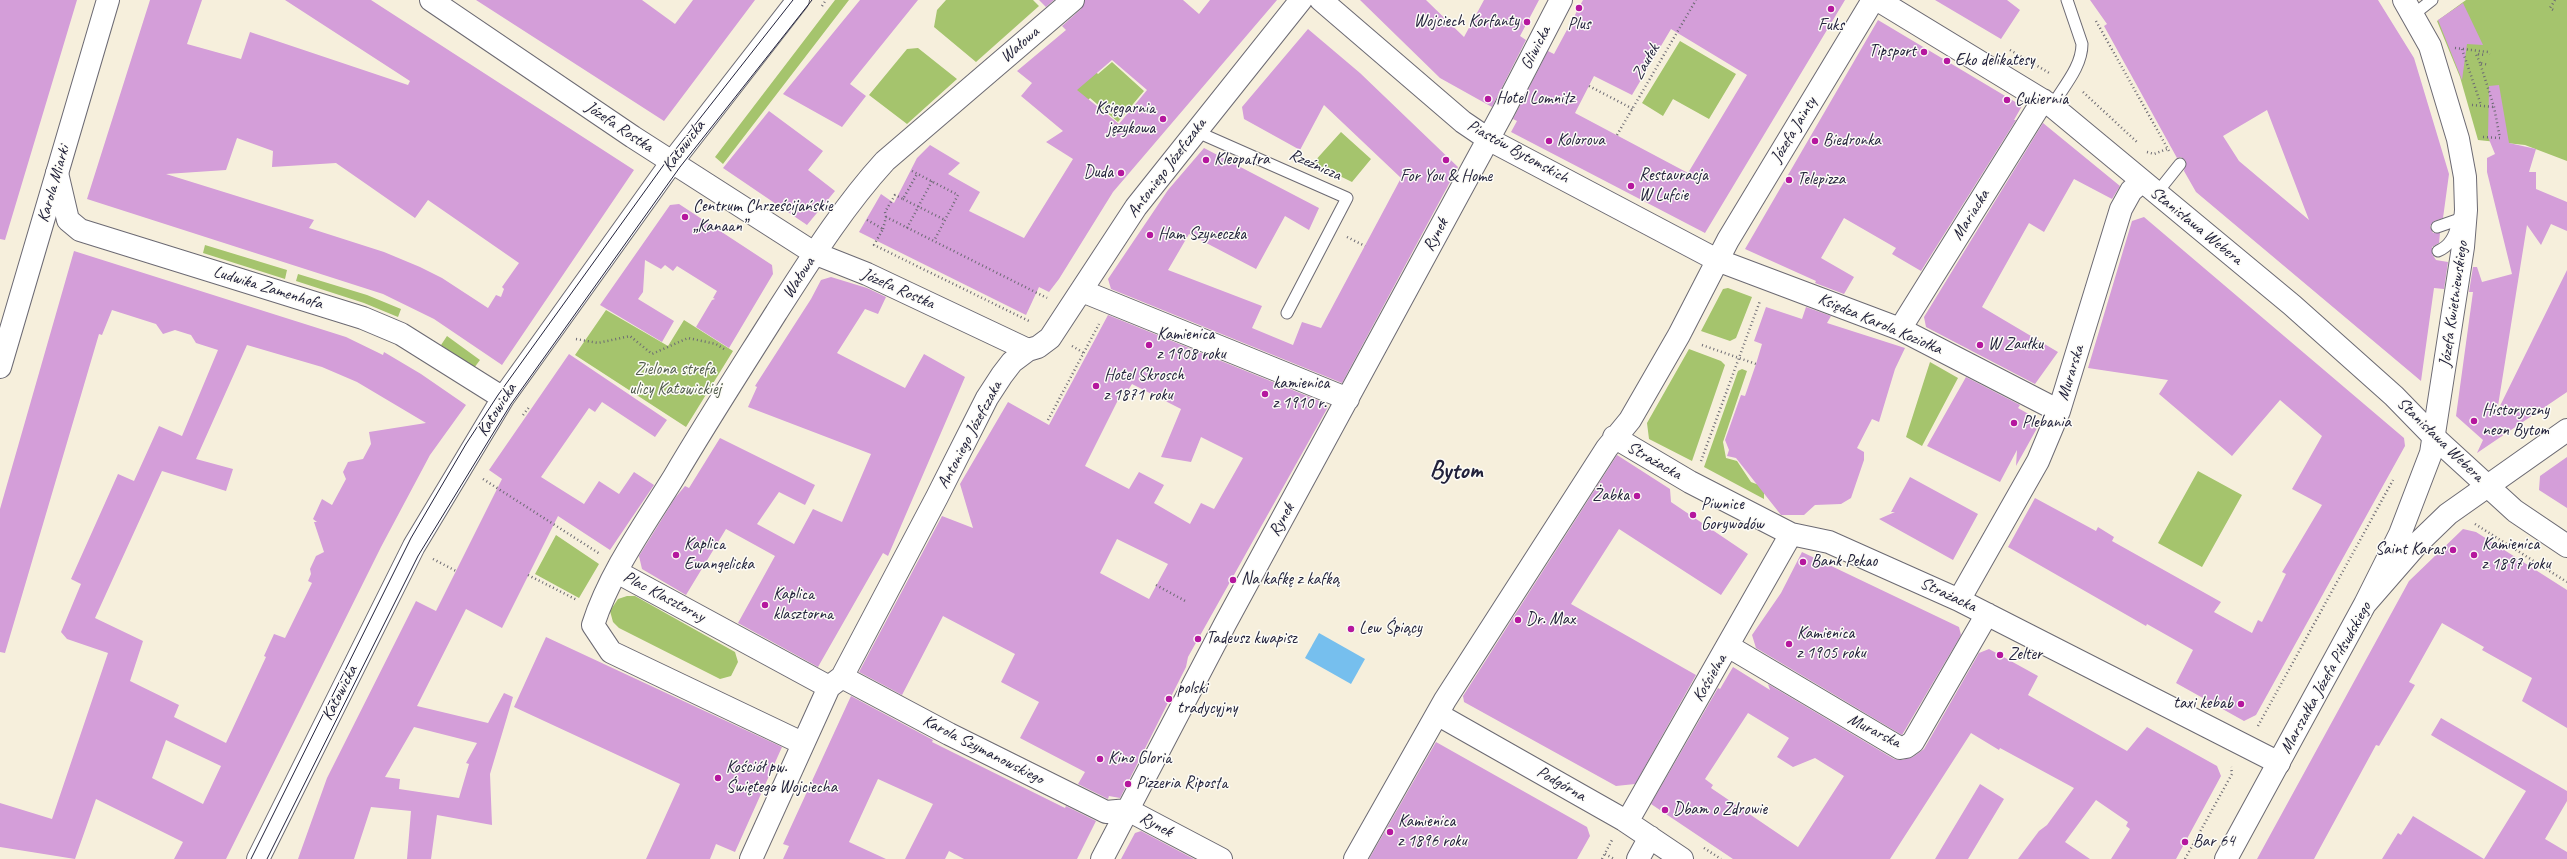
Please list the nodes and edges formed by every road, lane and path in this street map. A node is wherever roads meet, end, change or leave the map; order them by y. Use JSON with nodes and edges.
{"nodes":[{"id":1,"x":108,"y":0,"type":"edge"},
{"id":2,"x":431,"y":0,"type":"edge"},
{"id":3,"x":798,"y":0,"type":"edge"},
{"id":4,"x":1073,"y":0,"type":"edge"},
{"id":5,"x":1301,"y":0,"type":"edge"},
{"id":6,"x":1321,"y":0,"type":"edge"},
{"id":7,"x":1561,"y":0,"type":"edge"},
{"id":8,"x":1696,"y":0,"type":"edge"},
{"id":9,"x":1873,"y":0,"type":"edge"},
{"id":10,"x":1878,"y":0,"type":"edge"},
{"id":11,"x":2067,"y":0,"type":"edge"},
{"id":12,"x":2432,"y":0,"type":"edge"},
{"id":13,"x":2555,"y":0,"type":"edge"},
{"id":14,"x":2408,"y":8,"type":"edge"},
{"id":15,"x":2556,"y":11,"type":"dead end"},
{"id":16,"x":2095,"y":20,"type":"dead end"},
{"id":17,"x":2462,"y":48,"type":"junction"},
{"id":18,"x":2476,"y":52,"type":"junction"},
{"id":19,"x":2490,"y":54,"type":"dead end"},
{"id":20,"x":2457,"y":55,"type":"dead end"},
{"id":21,"x":2486,"y":55,"type":"dead end"},
{"id":22,"x":2480,"y":63,"type":"junction"},
{"id":23,"x":2489,"y":65,"type":"dead end"},
{"id":24,"x":1589,"y":86,"type":"dead end"},
{"id":25,"x":2047,"y":103,"type":"junction"},
{"id":26,"x":2472,"y":105,"type":"dead end"},
{"id":27,"x":2481,"y":105,"type":"junction"},
{"id":28,"x":2494,"y":107,"type":"junction"},
{"id":29,"x":1633,"y":109,"type":"junction"},
{"id":30,"x":1195,"y":131,"type":"junction"},
{"id":31,"x":1617,"y":135,"type":"dead end"},
{"id":32,"x":2483,"y":137,"type":"dead end"},
{"id":33,"x":1488,"y":139,"type":"junction"},
{"id":34,"x":672,"y":162,"type":"junction"},
{"id":35,"x":2179,"y":165,"type":"joint"},
{"id":36,"x":911,"y":170,"type":"dead end"},
{"id":37,"x":57,"y":173,"type":"junction"},
{"id":38,"x":917,"y":174,"type":"junction"},
{"id":39,"x":932,"y":181,"type":"junction"},
{"id":40,"x":2148,"y":188,"type":"junction"},
{"id":41,"x":903,"y":199,"type":"junction"},
{"id":42,"x":918,"y":207,"type":"junction"},
{"id":43,"x":2462,"y":215,"type":"junction"},
{"id":44,"x":886,"y":217,"type":"junction"},
{"id":45,"x":865,"y":220,"type":"dead end"},
{"id":46,"x":945,"y":220,"type":"junction"},
{"id":47,"x":2437,"y":227,"type":"dead end"},
{"id":48,"x":883,"y":228,"type":"junction"},
{"id":49,"x":907,"y":228,"type":"junction"},
{"id":50,"x":934,"y":241,"type":"junction"},
{"id":51,"x":2438,"y":251,"type":"dead end"},
{"id":52,"x":814,"y":254,"type":"junction"},
{"id":53,"x":1716,"y":260,"type":"junction"},
{"id":54,"x":1768,"y":278,"type":"junction"},
{"id":55,"x":1082,"y":291,"type":"junction"},
{"id":56,"x":1049,"y":300,"type":"dead end"},
{"id":57,"x":1111,"y":303,"type":"junction"},
{"id":58,"x":1287,"y":313,"type":"dead end"},
{"id":59,"x":1032,"y":323,"type":"dead end"},
{"id":60,"x":1900,"y":329,"type":"junction"},
{"id":61,"x":580,"y":333,"type":"dead end"},
{"id":62,"x":1679,"y":335,"type":"junction"},
{"id":63,"x":576,"y":339,"type":"junction"},
{"id":64,"x":572,"y":344,"type":"dead end"},
{"id":65,"x":1028,"y":350,"type":"junction"},
{"id":66,"x":1739,"y":358,"type":"junction"},
{"id":67,"x":745,"y":363,"type":"junction"},
{"id":68,"x":1756,"y":364,"type":"dead end"},
{"id":69,"x":0,"y":367,"type":"edge"},
{"id":70,"x":503,"y":398,"type":"junction"},
{"id":71,"x":1348,"y":399,"type":"junction"},
{"id":72,"x":531,"y":404,"type":"dead end"},
{"id":73,"x":2059,"y":412,"type":"junction"},
{"id":74,"x":522,"y":417,"type":"dead end"},
{"id":75,"x":1048,"y":420,"type":"dead end"},
{"id":76,"x":2567,"y":430,"type":"edge"},
{"id":77,"x":1614,"y":437,"type":"junction"},
{"id":78,"x":2434,"y":437,"type":"junction"},
{"id":79,"x":484,"y":472,"type":"dead end"},
{"id":80,"x":2394,"y":477,"type":"dead end"},
{"id":81,"x":1690,"y":482,"type":"junction"},
{"id":82,"x":2488,"y":486,"type":"junction"},
{"id":83,"x":2473,"y":524,"type":"dead end"},
{"id":84,"x":1791,"y":534,"type":"junction"},
{"id":85,"x":2567,"y":546,"type":"edge"},
{"id":86,"x":437,"y":552,"type":"dead end"},
{"id":87,"x":603,"y":556,"type":"dead end"},
{"id":88,"x":433,"y":559,"type":"junction"},
{"id":89,"x":429,"y":566,"type":"dead end"},
{"id":90,"x":456,"y":571,"type":"dead end"},
{"id":91,"x":617,"y":572,"type":"junction"},
{"id":92,"x":528,"y":575,"type":"dead end"},
{"id":93,"x":2567,"y":582,"type":"edge"},
{"id":94,"x":1156,"y":585,"type":"dead end"},
{"id":95,"x":1959,"y":600,"type":"junction"},
{"id":96,"x":1187,"y":602,"type":"dead end"},
{"id":97,"x":584,"y":604,"type":"dead end"},
{"id":98,"x":2365,"y":604,"type":"junction"},
{"id":99,"x":1987,"y":614,"type":"junction"},
{"id":100,"x":1728,"y":646,"type":"junction"},
{"id":101,"x":835,"y":682,"type":"junction"},
{"id":102,"x":1437,"y":714,"type":"junction"},
{"id":103,"x":2256,"y":728,"type":"dead end"},
{"id":104,"x":802,"y":743,"type":"junction"},
{"id":105,"x":2278,"y":763,"type":"junction"},
{"id":106,"x":2230,"y":764,"type":"dead end"},
{"id":107,"x":1128,"y":810,"type":"junction"},
{"id":108,"x":1627,"y":822,"type":"junction"},
{"id":109,"x":1650,"y":837,"type":"junction"},
{"id":110,"x":1604,"y":854,"type":"dead end"},
{"id":111,"x":258,"y":859,"type":"edge"},
{"id":112,"x":751,"y":859,"type":"edge"},
{"id":113,"x":1102,"y":859,"type":"edge"},
{"id":114,"x":1221,"y":859,"type":"edge"},
{"id":115,"x":1355,"y":859,"type":"edge"},
{"id":116,"x":1614,"y":859,"type":"edge"},
{"id":117,"x":1638,"y":859,"type":"edge"},
{"id":118,"x":1682,"y":859,"type":"edge"},
{"id":119,"x":2185,"y":859,"type":"edge"},
{"id":120,"x":2226,"y":859,"type":"edge"}],
"edges":[{"from":1,"to":37,"type":"street","name":"Karola Miarki"},
{"from":2,"to":34,"type":"street","name":"Józefa Rostka"},
{"from":3,"to":34,"type":"street","name":"Katowicka"},
{"from":4,"to":52,"type":"street","name":"Wałowa"},
{"from":5,"to":30,"type":"street","name":"Antoniego Józefczaka"},
{"from":6,"to":33,"type":"street","name":"Piastów Bytomskich"},
{"from":7,"to":33,"type":"street","name":"Gliwicka"},
{"from":8,"to":29,"type":"path","name":"Zaułek"},
{"from":9,"to":53,"type":"street","name":"Józefa Jainty"},
{"from":10,"to":25,"type":"street","name":"Stanisława Webera"},
{"from":11,"to":25,"type":"lane"},
{"from":12,"to":14,"type":"lane"},
{"from":13,"to":15,"type":"path"},
{"from":14,"to":43,"type":"street","name":"Józefa Kwietniewskiego"},
{"from":16,"to":35,"type":"path"},
{"from":17,"to":18,"type":"path"},
{"from":17,"to":20,"type":"path"},
{"from":17,"to":27,"type":"path"},
{"from":18,"to":19,"type":"path"},
{"from":18,"to":21,"type":"path"},
{"from":18,"to":22,"type":"path"},
{"from":22,"to":23,"type":"path"},
{"from":22,"to":28,"type":"path"},
{"from":24,"to":29,"type":"path"},
{"from":25,"to":40,"type":"street","name":"Stanisława Webera"},
{"from":25,"to":60,"type":"street","name":"Mariacka"},
{"from":26,"to":27,"type":"path"},
{"from":27,"to":28,"type":"path"},
{"from":28,"to":32,"type":"path"},
{"from":29,"to":31,"type":"path","name":"Zaułek"},
{"from":30,"to":55,"type":"street","name":"Antoniego Józefczaka"},
{"from":30,"to":58,"type":"lane","name":"Rzeźnicza"},
{"from":33,"to":53,"type":"street","name":"Piastów Bytomskich"},
{"from":33,"to":71,"type":"street","name":"Rynek"},
{"from":34,"to":52,"type":"street","name":"Józefa Rostka"},
{"from":34,"to":70,"type":"street","name":"Katowicka"},
{"from":35,"to":40,"type":"lane"},
{"from":36,"to":38,"type":"path"},
{"from":37,"to":69,"type":"street","name":"Karola Miarki"},
{"from":37,"to":70,"type":"street","name":"Ludwika Zamenhofa"},
{"from":38,"to":39,"type":"path"},
{"from":38,"to":41,"type":"path"},
{"from":39,"to":42,"type":"path"},
{"from":39,"to":46,"type":"path"},
{"from":40,"to":73,"type":"street","name":"Murarska"},
{"from":40,"to":78,"type":"street","name":"Stanisława Webera"},
{"from":41,"to":42,"type":"path"},
{"from":41,"to":44,"type":"path"},
{"from":42,"to":46,"type":"path"},
{"from":42,"to":49,"type":"path"},
{"from":43,"to":47,"type":"lane"},
{"from":43,"to":51,"type":"lane"},
{"from":43,"to":78,"type":"street","name":"Józefa Kwietniewskiego"},
{"from":44,"to":48,"type":"path"},
{"from":44,"to":49,"type":"path"},
{"from":45,"to":48,"type":"path"},
{"from":46,"to":50,"type":"path"},
{"from":48,"to":59,"type":"path"},
{"from":49,"to":50,"type":"path"},
{"from":50,"to":56,"type":"path"},
{"from":52,"to":65,"type":"street","name":"Józefa Rostka"},
{"from":52,"to":67,"type":"street","name":"Wałowa"},
{"from":53,"to":54,"type":"street","name":"Księdza Karola Koziołka"},
{"from":53,"to":62,"type":"street"},
{"from":54,"to":60,"type":"street","name":"Księdza Karola Koziołka"},
{"from":54,"to":66,"type":"path"},
{"from":55,"to":57,"type":"street"},
{"from":55,"to":65,"type":"street","name":"Antoniego Józefczaka"},
{"from":57,"to":71,"type":"street"},
{"from":57,"to":75,"type":"path"},
{"from":60,"to":73,"type":"street","name":"Księdza Karola Koziołka"},
{"from":61,"to":63,"type":"path"},
{"from":62,"to":66,"type":"path"},
{"from":62,"to":77,"type":"street"},
{"from":63,"to":64,"type":"path"},
{"from":63,"to":67,"type":"path"},
{"from":65,"to":101,"type":"street","name":"Antoniego Józefczaka"},
{"from":66,"to":68,"type":"path"},
{"from":66,"to":81,"type":"path"},
{"from":67,"to":91,"type":"street","name":"Wałowa"},
{"from":70,"to":111,"type":"street","name":"Katowicka"},
{"from":71,"to":107,"type":"street","name":"Rynek"},
{"from":72,"to":74,"type":"path"},
{"from":73,"to":95,"type":"street","name":"Murarska"},
{"from":76,"to":82,"type":"street","name":"Marszałka Józefa Piłsudskiego"},
{"from":77,"to":81,"type":"street","name":"Strażacka"},
{"from":77,"to":102,"type":"street"},
{"from":78,"to":82,"type":"street","name":"Stanisława Webera"},
{"from":78,"to":98,"type":"street","name":"Józefa Kwietniewskiego"},
{"from":79,"to":87,"type":"path"},
{"from":80,"to":103,"type":"path"},
{"from":81,"to":84,"type":"street","name":"Strażacka"},
{"from":82,"to":85,"type":"street","name":"Stanisława Webera"},
{"from":82,"to":98,"type":"street","name":"Marszałka Józefa Piłsudskiego"},
{"from":83,"to":93,"type":"path"},
{"from":84,"to":95,"type":"street","name":"Strażacka"},
{"from":84,"to":100,"type":"street","name":"Kościelna"},
{"from":86,"to":88,"type":"path"},
{"from":88,"to":89,"type":"path"},
{"from":88,"to":90,"type":"path"},
{"from":91,"to":101,"type":"street","name":"Plac Klasztorny"},
{"from":91,"to":104,"type":"street","name":"Plac Klasztorny"},
{"from":92,"to":97,"type":"path"},
{"from":94,"to":96,"type":"path"},
{"from":95,"to":99,"type":"street","name":"Strażacka"},
{"from":98,"to":105,"type":"street","name":"Marszałka Józefa Piłsudskiego"},
{"from":99,"to":100,"type":"street","name":"Murarska"},
{"from":99,"to":105,"type":"street","name":"Strażacka"},
{"from":100,"to":108,"type":"street","name":"Kościelna"},
{"from":101,"to":104,"type":"street","name":"Antoniego Józefczaka"},
{"from":101,"to":107,"type":"street","name":"Karola Szymanowskiego"},
{"from":102,"to":108,"type":"street","name":"Podgórna"},
{"from":102,"to":115,"type":"street"},
{"from":104,"to":112,"type":"street","name":"Antoniego Józefczaka"},
{"from":105,"to":120,"type":"street","name":"Marszałka Józefa Piłsudskiego"},
{"from":106,"to":119,"type":"path"},
{"from":107,"to":113,"type":"street"},
{"from":107,"to":114,"type":"street","name":"Rynek"},
{"from":108,"to":109,"type":"street","name":"Podgórna"},
{"from":109,"to":117,"type":"street"},
{"from":109,"to":118,"type":"street","name":"Podgórna"},
{"from":110,"to":116,"type":"path"}]}
